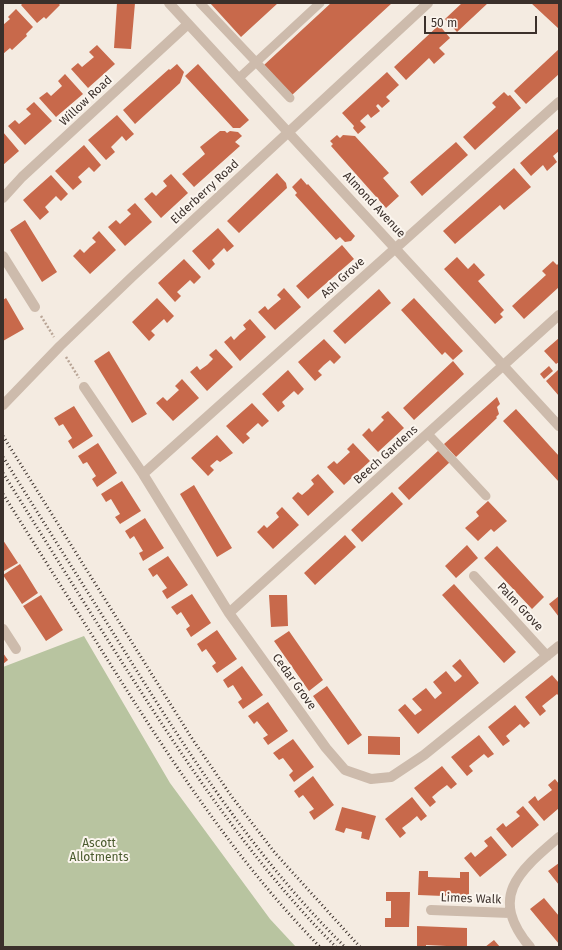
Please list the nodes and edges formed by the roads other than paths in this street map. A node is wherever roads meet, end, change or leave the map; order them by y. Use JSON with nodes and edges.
{"nodes":[{"id":1,"x":169,"y":3,"type":"edge"},
{"id":2,"x":200,"y":3,"type":"edge"},
{"id":3,"x":320,"y":3,"type":"edge"},
{"id":4,"x":428,"y":3,"type":"edge"},
{"id":5,"x":188,"y":24,"type":"junction"},
{"id":6,"x":257,"y":62,"type":"junction"},
{"id":7,"x":238,"y":78,"type":"junction"},
{"id":8,"x":290,"y":98,"type":"dead end"},
{"id":9,"x":559,"y":102,"type":"edge"},
{"id":10,"x":288,"y":133,"type":"junction"},
{"id":11,"x":3,"y":198,"type":"edge"},
{"id":12,"x":396,"y":248,"type":"junction"},
{"id":13,"x":3,"y":256,"type":"edge"},
{"id":14,"x":35,"y":307,"type":"road end"},
{"id":15,"x":559,"y":315,"type":"edge"},
{"id":16,"x":503,"y":365,"type":"junction"},
{"id":17,"x":84,"y":387,"type":"road end"},
{"id":18,"x":4,"y":404,"type":"edge"},
{"id":19,"x":559,"y":426,"type":"edge"},
{"id":20,"x":429,"y":435,"type":"junction"},
{"id":21,"x":143,"y":474,"type":"junction"},
{"id":22,"x":486,"y":496,"type":"dead end"},
{"id":23,"x":474,"y":576,"type":"dead end"},
{"id":24,"x":229,"y":613,"type":"junction"},
{"id":25,"x":3,"y":629,"type":"edge"},
{"id":26,"x":559,"y":646,"type":"edge"},
{"id":27,"x":16,"y":649,"type":"dead end"},
{"id":28,"x":547,"y":656,"type":"junction"},
{"id":29,"x":559,"y":837,"type":"edge"},
{"id":30,"x":431,"y":910,"type":"dead end"},
{"id":31,"x":510,"y":914,"type":"junction"},
{"id":32,"x":530,"y":947,"type":"edge"}],
"edges":[{"from":1,"to":5,"type":"street","name":"Almond Avenue"},
{"from":2,"to":6,"type":"lane"},
{"from":3,"to":6,"type":"lane"},
{"from":4,"to":10,"type":"street","name":"Elderberry Road"},
{"from":5,"to":7,"type":"street","name":"Almond Avenue"},
{"from":5,"to":11,"type":"street","name":"Willow Road"},
{"from":6,"to":7,"type":"lane"},
{"from":6,"to":8,"type":"lane"},
{"from":7,"to":10,"type":"street","name":"Almond Avenue"},
{"from":9,"to":12,"type":"street","name":"Ash Grove"},
{"from":10,"to":12,"type":"street","name":"Almond Avenue"},
{"from":10,"to":18,"type":"street","name":"Elderberry Road"},
{"from":12,"to":16,"type":"street","name":"Almond Avenue"},
{"from":12,"to":21,"type":"street","name":"Ash Grove"},
{"from":13,"to":14,"type":"street"},
{"from":15,"to":16,"type":"street","name":"Beech Gardens"},
{"from":16,"to":19,"type":"street","name":"Almond Avenue"},
{"from":16,"to":20,"type":"street","name":"Beech Gardens"},
{"from":17,"to":21,"type":"street","name":"Cedar Grove"},
{"from":20,"to":22,"type":"lane"},
{"from":20,"to":24,"type":"street","name":"Beech Gardens"},
{"from":21,"to":24,"type":"street","name":"Cedar Grove"},
{"from":23,"to":28,"type":"street","name":"Palm Grove"},
{"from":24,"to":28,"type":"street","name":"Cedar Grove"},
{"from":25,"to":27,"type":"street"},
{"from":26,"to":28,"type":"street","name":"Cedar Grove"},
{"from":29,"to":31,"type":"street"},
{"from":30,"to":31,"type":"street","name":"Limes Walk"},
{"from":31,"to":32,"type":"street"}]}
